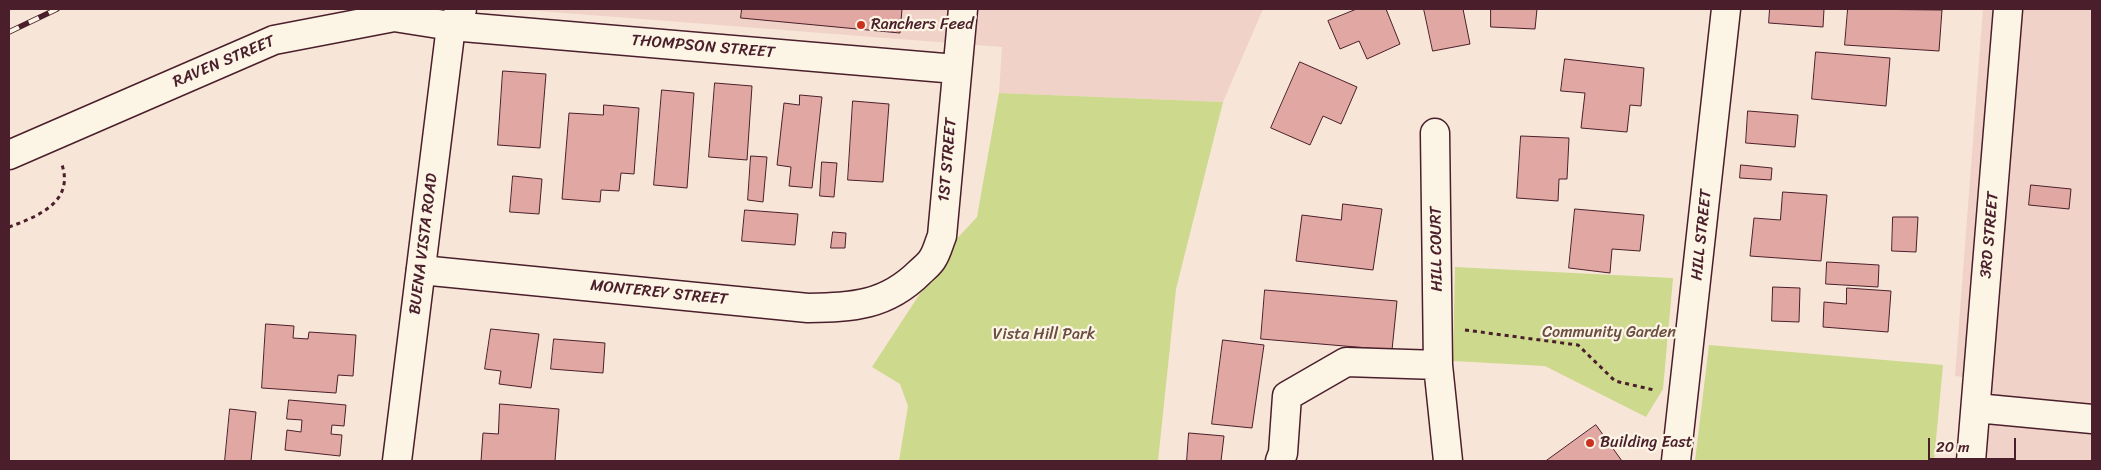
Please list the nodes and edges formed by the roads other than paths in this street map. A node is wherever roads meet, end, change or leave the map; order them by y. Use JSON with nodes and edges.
{"nodes":[{"id":1,"x":963,"y":9,"type":"edge"},
{"id":2,"x":1726,"y":9,"type":"edge"},
{"id":3,"x":2008,"y":9,"type":"edge"},
{"id":4,"x":451,"y":14,"type":"edge"},
{"id":5,"x":956,"y":69,"type":"junction"},
{"id":6,"x":1435,"y":133,"type":"dead end"},
{"id":7,"x":9,"y":155,"type":"edge"},
{"id":8,"x":421,"y":270,"type":"junction"},
{"id":9,"x":894,"y":293,"type":"joint"},
{"id":10,"x":1438,"y":365,"type":"junction"},
{"id":11,"x":1976,"y":408,"type":"junction"},
{"id":12,"x":2092,"y":419,"type":"edge"},
{"id":13,"x":396,"y":461,"type":"edge"},
{"id":14,"x":1280,"y":461,"type":"edge"},
{"id":15,"x":1448,"y":461,"type":"edge"},
{"id":16,"x":1676,"y":461,"type":"edge"},
{"id":17,"x":1971,"y":461,"type":"edge"}],
"edges":[{"from":1,"to":5,"type":"street","name":"1ST STREET"},
{"from":2,"to":16,"type":"street","name":"HILL STREET"},
{"from":3,"to":11,"type":"street","name":"3RD STREET"},
{"from":4,"to":5,"type":"street","name":"THOMPSON STREET"},
{"from":4,"to":7,"type":"street","name":"RAVEN STREET"},
{"from":4,"to":8,"type":"street","name":"BUENA VISTA ROAD"},
{"from":5,"to":9,"type":"street","name":"1ST STREET"},
{"from":6,"to":10,"type":"street","name":"HILL COURT"},
{"from":8,"to":9,"type":"street","name":"MONTEREY STREET"},
{"from":8,"to":13,"type":"street","name":"BUENA VISTA ROAD"},
{"from":10,"to":14,"type":"street"},
{"from":10,"to":15,"type":"street","name":"HILL COURT"},
{"from":11,"to":12,"type":"street"},
{"from":11,"to":17,"type":"street","name":"3RD STREET"}]}
